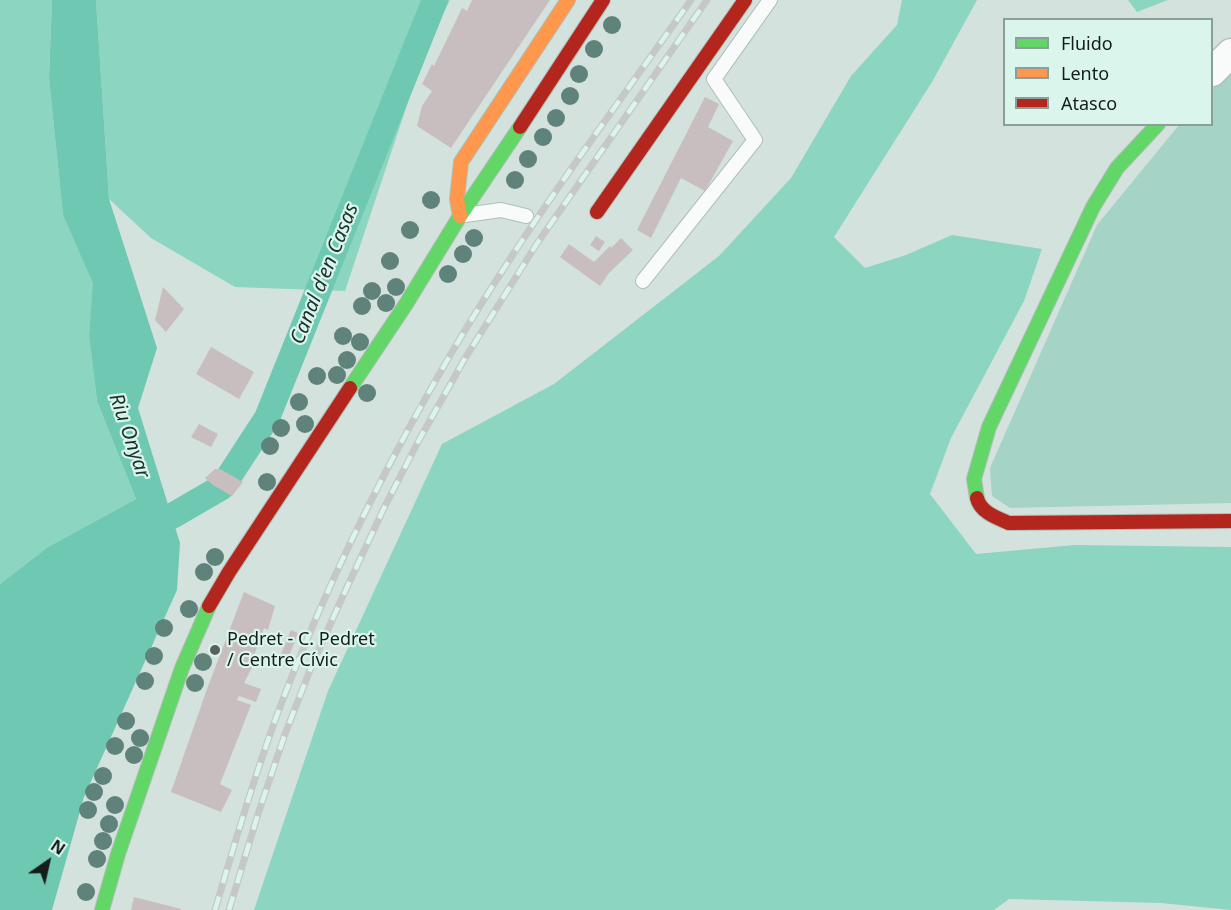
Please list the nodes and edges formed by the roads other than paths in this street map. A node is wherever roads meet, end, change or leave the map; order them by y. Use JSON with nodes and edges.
{"nodes":[{"id":1,"x":568,"y":0,"type":"edge"},
{"id":2,"x":603,"y":0,"type":"edge"},
{"id":3,"x":745,"y":0,"type":"edge"},
{"id":4,"x":770,"y":0,"type":"edge"},
{"id":5,"x":1231,"y":53,"type":"edge"},
{"id":6,"x":1213,"y":71,"type":"edge"},
{"id":7,"x":1156,"y":126,"type":"edge"},
{"id":8,"x":597,"y":212,"type":"dead end"},
{"id":9,"x":460,"y":216,"type":"junction"},
{"id":10,"x":526,"y":216,"type":"dead end"},
{"id":11,"x":643,"y":281,"type":"dead end"},
{"id":12,"x":1231,"y":521,"type":"edge"},
{"id":13,"x":102,"y":910,"type":"edge"}],
"edges":[{"from":1,"to":9,"type":"street"},
{"from":2,"to":9,"type":"street"},
{"from":3,"to":8,"type":"street"},
{"from":4,"to":11,"type":"lane"},
{"from":5,"to":6,"type":"street"},
{"from":7,"to":12,"type":"street"},
{"from":9,"to":10,"type":"lane"},
{"from":9,"to":13,"type":"street"}]}
